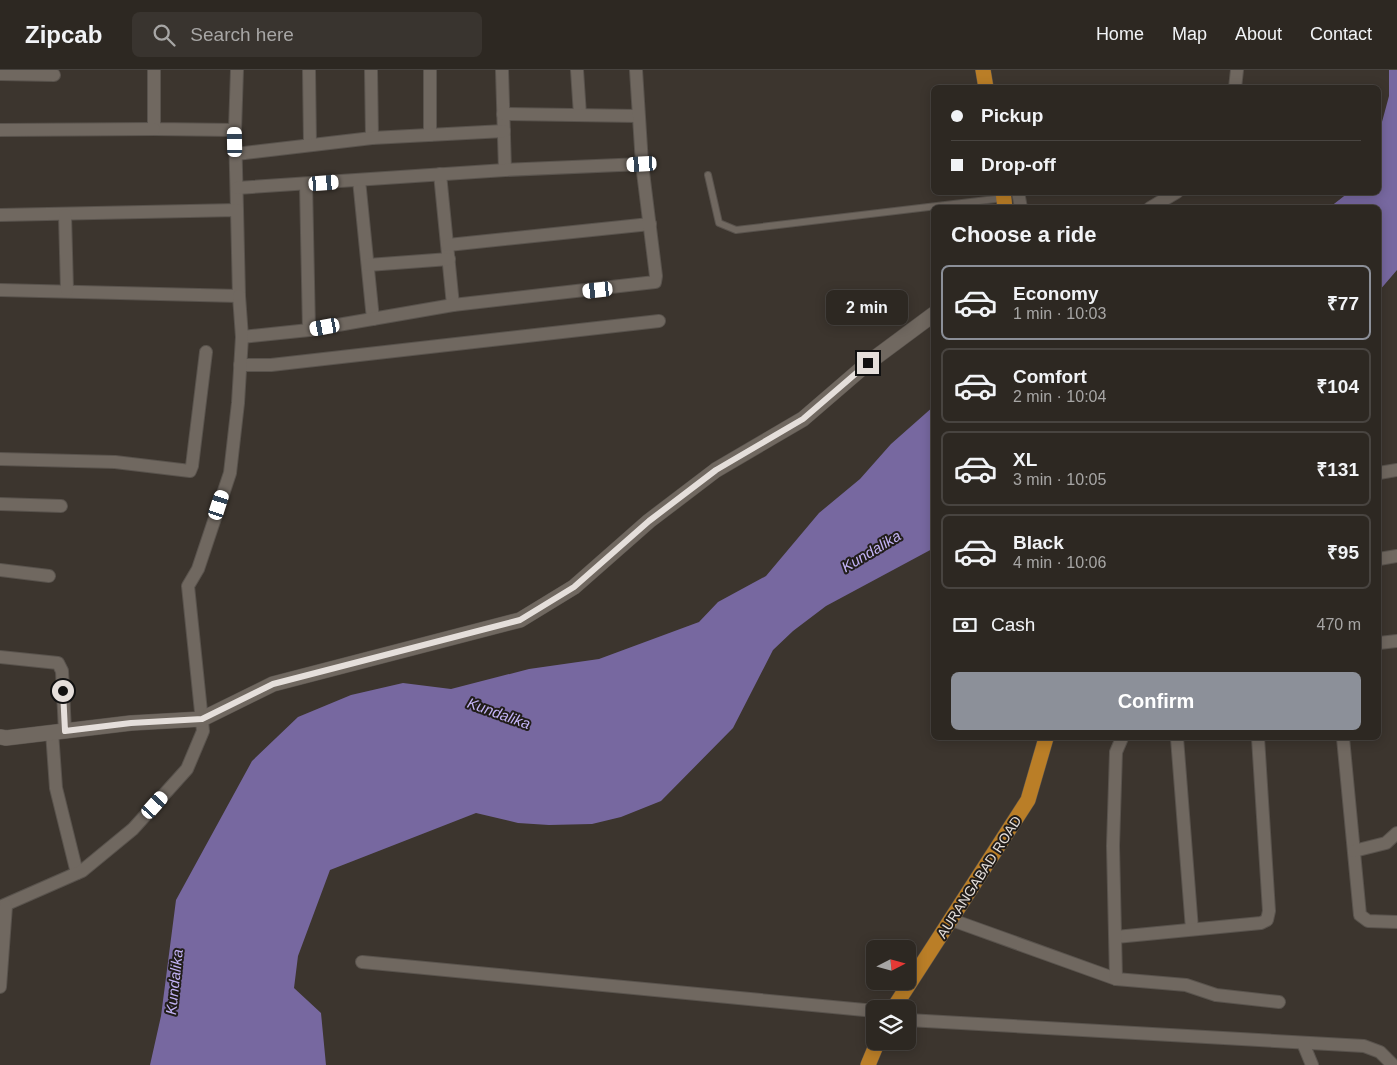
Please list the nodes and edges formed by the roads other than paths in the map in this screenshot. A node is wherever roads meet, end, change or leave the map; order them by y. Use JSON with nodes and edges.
{"nodes":[{"id":1,"x":154,"y":70,"type":"edge"},
{"id":2,"x":237,"y":70,"type":"edge"},
{"id":3,"x":309,"y":70,"type":"edge"},
{"id":4,"x":371,"y":70,"type":"edge"},
{"id":5,"x":430,"y":70,"type":"edge"},
{"id":6,"x":502,"y":70,"type":"edge"},
{"id":7,"x":576,"y":70,"type":"edge"},
{"id":8,"x":636,"y":70,"type":"edge"},
{"id":9,"x":983,"y":70,"type":"edge"},
{"id":10,"x":1237,"y":70,"type":"edge"},
{"id":11,"x":0,"y":74,"type":"edge"},
{"id":12,"x":54,"y":75,"type":"dead end"},
{"id":13,"x":986,"y":85,"type":"edge"},
{"id":14,"x":1235,"y":85,"type":"edge"},
{"id":15,"x":503,"y":114,"type":"junction"},
{"id":16,"x":580,"y":115,"type":"junction"},
{"id":17,"x":638,"y":116,"type":"junction"},
{"id":18,"x":154,"y":129,"type":"junction"},
{"id":19,"x":0,"y":130,"type":"edge"},
{"id":20,"x":235,"y":130,"type":"junction"},
{"id":21,"x":504,"y":131,"type":"junction"},
{"id":22,"x":430,"y":135,"type":"junction"},
{"id":23,"x":372,"y":138,"type":"junction"},
{"id":24,"x":310,"y":145,"type":"junction"},
{"id":25,"x":236,"y":154,"type":"junction"},
{"id":26,"x":642,"y":164,"type":"junction"},
{"id":27,"x":505,"y":170,"type":"junction"},
{"id":28,"x":440,"y":174,"type":"junction"},
{"id":29,"x":708,"y":175,"type":"dead end"},
{"id":30,"x":359,"y":180,"type":"junction"},
{"id":31,"x":306,"y":184,"type":"junction"},
{"id":32,"x":237,"y":188,"type":"junction"},
{"id":33,"x":1172,"y":195,"type":"edge"},
{"id":34,"x":1004,"y":199,"type":"edge"},
{"id":35,"x":952,"y":205,"type":"edge"},
{"id":36,"x":1155,"y":205,"type":"edge"},
{"id":37,"x":931,"y":207,"type":"edge"},
{"id":38,"x":236,"y":210,"type":"junction"},
{"id":39,"x":0,"y":215,"type":"edge"},
{"id":40,"x":65,"y":215,"type":"junction"},
{"id":41,"x":650,"y":224,"type":"junction"},
{"id":42,"x":448,"y":245,"type":"junction"},
{"id":43,"x":449,"y":259,"type":"junction"},
{"id":44,"x":368,"y":265,"type":"junction"},
{"id":45,"x":0,"y":290,"type":"edge"},
{"id":46,"x":67,"y":290,"type":"junction"},
{"id":47,"x":239,"y":296,"type":"junction"},
{"id":48,"x":453,"y":305,"type":"junction"},
{"id":49,"x":931,"y":316,"type":"edge"},
{"id":50,"x":373,"y":319,"type":"junction"},
{"id":51,"x":659,"y":321,"type":"dead end"},
{"id":52,"x":309,"y":330,"type":"junction"},
{"id":53,"x":242,"y":337,"type":"junction"},
{"id":54,"x":206,"y":352,"type":"dead end"},
{"id":55,"x":240,"y":365,"type":"junction"},
{"id":56,"x":0,"y":459,"type":"edge"},
{"id":57,"x":1397,"y":470,"type":"edge"},
{"id":58,"x":1381,"y":473,"type":"edge"},
{"id":59,"x":0,"y":504,"type":"edge"},
{"id":60,"x":61,"y":506,"type":"dead end"},
{"id":61,"x":1397,"y":556,"type":"edge"},
{"id":62,"x":1381,"y":559,"type":"edge"},
{"id":63,"x":0,"y":570,"type":"edge"},
{"id":64,"x":49,"y":576,"type":"dead end"},
{"id":65,"x":1397,"y":641,"type":"edge"},
{"id":66,"x":1381,"y":643,"type":"edge"},
{"id":67,"x":0,"y":657,"type":"edge"},
{"id":68,"x":202,"y":719,"type":"junction"},
{"id":69,"x":59,"y":731,"type":"junction"},
{"id":70,"x":0,"y":737,"type":"edge"},
{"id":71,"x":1045,"y":740,"type":"edge"},
{"id":72,"x":1121,"y":740,"type":"edge"},
{"id":73,"x":1177,"y":740,"type":"edge"},
{"id":74,"x":1258,"y":740,"type":"edge"},
{"id":75,"x":1343,"y":740,"type":"edge"},
{"id":76,"x":1397,"y":833,"type":"edge"},
{"id":77,"x":1354,"y":851,"type":"junction"},
{"id":78,"x":76,"y":873,"type":"junction"},
{"id":79,"x":3,"y":907,"type":"edge"},
{"id":80,"x":952,"y":920,"type":"junction"},
{"id":81,"x":1397,"y":922,"type":"edge"},
{"id":82,"x":1192,"y":929,"type":"junction"},
{"id":83,"x":1116,"y":938,"type":"junction"},
{"id":84,"x":362,"y":962,"type":"dead end"},
{"id":85,"x":1116,"y":979,"type":"junction"},
{"id":86,"x":0,"y":987,"type":"edge"},
{"id":87,"x":899,"y":1000,"type":"edge"},
{"id":88,"x":1278,"y":1002,"type":"dead end"},
{"id":89,"x":866,"y":1009,"type":"edge"},
{"id":90,"x":916,"y":1020,"type":"edge"},
{"id":91,"x":1303,"y":1043,"type":"junction"},
{"id":92,"x":874,"y":1050,"type":"edge"},
{"id":93,"x":868,"y":1065,"type":"edge"},
{"id":94,"x":1312,"y":1065,"type":"edge"},
{"id":95,"x":1393,"y":1065,"type":"edge"}],
"edges":[{"from":1,"to":18,"type":"street"},
{"from":2,"to":20,"type":"street"},
{"from":3,"to":24,"type":"street"},
{"from":4,"to":23,"type":"street"},
{"from":5,"to":22,"type":"street"},
{"from":6,"to":15,"type":"street"},
{"from":7,"to":16,"type":"street"},
{"from":8,"to":17,"type":"street"},
{"from":9,"to":13,"type":"main road"},
{"from":10,"to":14,"type":"street"},
{"from":11,"to":12,"type":"street"},
{"from":15,"to":16,"type":"street"},
{"from":15,"to":21,"type":"street"},
{"from":16,"to":17,"type":"street"},
{"from":17,"to":26,"type":"street"},
{"from":18,"to":19,"type":"street"},
{"from":18,"to":20,"type":"street"},
{"from":20,"to":25,"type":"street"},
{"from":21,"to":22,"type":"street"},
{"from":21,"to":27,"type":"street"},
{"from":22,"to":23,"type":"street"},
{"from":23,"to":24,"type":"street"},
{"from":24,"to":25,"type":"street"},
{"from":25,"to":32,"type":"street"},
{"from":26,"to":27,"type":"street"},
{"from":26,"to":41,"type":"street"},
{"from":27,"to":28,"type":"street"},
{"from":28,"to":30,"type":"street"},
{"from":28,"to":42,"type":"street"},
{"from":29,"to":37,"type":"lane"},
{"from":30,"to":31,"type":"street"},
{"from":30,"to":44,"type":"street"},
{"from":31,"to":32,"type":"street"},
{"from":31,"to":52,"type":"street"},
{"from":32,"to":38,"type":"street"},
{"from":33,"to":36,"type":"street"},
{"from":34,"to":35,"type":"lane"},
{"from":38,"to":40,"type":"street"},
{"from":38,"to":47,"type":"street"},
{"from":39,"to":40,"type":"street"},
{"from":40,"to":46,"type":"street"},
{"from":41,"to":42,"type":"street"},
{"from":41,"to":48,"type":"street"},
{"from":42,"to":43,"type":"street"},
{"from":43,"to":44,"type":"street"},
{"from":43,"to":48,"type":"street"},
{"from":44,"to":50,"type":"street"},
{"from":45,"to":46,"type":"street"},
{"from":46,"to":47,"type":"street"},
{"from":47,"to":53,"type":"street"},
{"from":48,"to":50,"type":"street"},
{"from":49,"to":68,"type":"street"},
{"from":50,"to":52,"type":"street"},
{"from":51,"to":55,"type":"street"},
{"from":52,"to":53,"type":"street"},
{"from":53,"to":55,"type":"street"},
{"from":54,"to":56,"type":"street"},
{"from":55,"to":68,"type":"street"},
{"from":57,"to":58,"type":"street"},
{"from":59,"to":60,"type":"street"},
{"from":61,"to":62,"type":"street"},
{"from":63,"to":64,"type":"street"},
{"from":65,"to":66,"type":"street"},
{"from":67,"to":69,"type":"street"},
{"from":68,"to":69,"type":"street"},
{"from":68,"to":78,"type":"street"},
{"from":69,"to":70,"type":"street"},
{"from":69,"to":78,"type":"street"},
{"from":71,"to":80,"type":"main road","name":"AURANGABAD ROAD"},
{"from":72,"to":83,"type":"street"},
{"from":73,"to":82,"type":"street"},
{"from":74,"to":82,"type":"street"},
{"from":75,"to":77,"type":"street"},
{"from":76,"to":77,"type":"street"},
{"from":77,"to":81,"type":"street"},
{"from":78,"to":79,"type":"street"},
{"from":79,"to":86,"type":"street"},
{"from":80,"to":85,"type":"street"},
{"from":80,"to":87,"type":"main road","name":"AURANGABAD ROAD"},
{"from":82,"to":83,"type":"street"},
{"from":83,"to":85,"type":"street"},
{"from":84,"to":89,"type":"street"},
{"from":85,"to":88,"type":"street"},
{"from":90,"to":91,"type":"street"},
{"from":91,"to":94,"type":"street"},
{"from":91,"to":95,"type":"street"},
{"from":92,"to":93,"type":"main road"}]}
